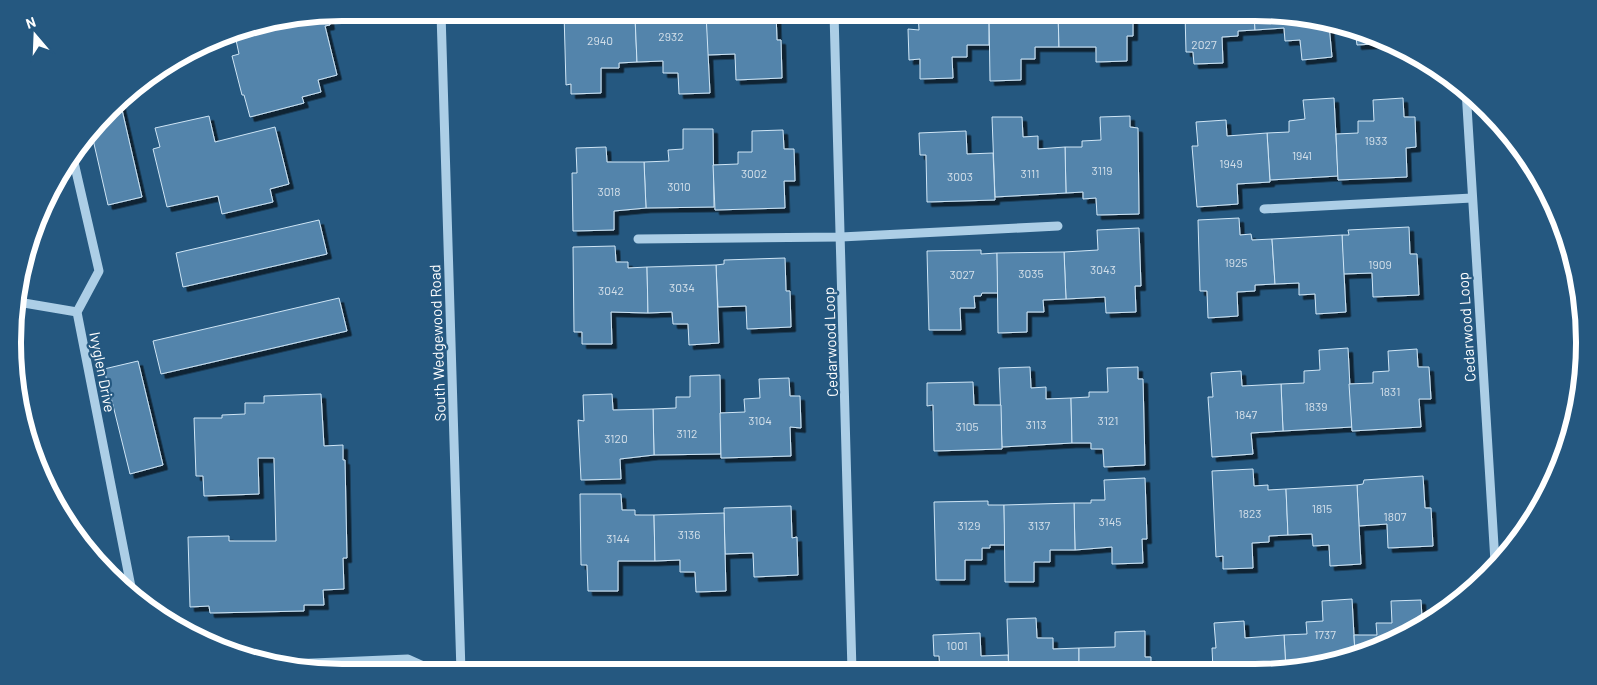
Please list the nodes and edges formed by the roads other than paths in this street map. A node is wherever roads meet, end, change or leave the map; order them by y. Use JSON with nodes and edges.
{"nodes":[{"id":1,"x":441,"y":21,"type":"edge"},
{"id":2,"x":834,"y":21,"type":"edge"},
{"id":3,"x":1467,"y":102,"type":"edge"},
{"id":4,"x":75,"y":165,"type":"edge"},
{"id":5,"x":1472,"y":198,"type":"junction"},
{"id":6,"x":1264,"y":209,"type":"dead end"},
{"id":7,"x":1058,"y":226,"type":"dead end"},
{"id":8,"x":841,"y":237,"type":"junction"},
{"id":9,"x":638,"y":239,"type":"dead end"},
{"id":10,"x":24,"y":303,"type":"edge"},
{"id":11,"x":77,"y":312,"type":"junction"},
{"id":12,"x":1495,"y":556,"type":"edge"},
{"id":13,"x":130,"y":583,"type":"edge"},
{"id":14,"x":319,"y":663,"type":"edge"},
{"id":15,"x":420,"y":664,"type":"edge"},
{"id":16,"x":461,"y":664,"type":"edge"},
{"id":17,"x":852,"y":664,"type":"edge"}],
"edges":[{"from":1,"to":16,"type":"street","name":"South Wedgewood Road"},
{"from":2,"to":8,"type":"street","name":"Cedarwood Loop"},
{"from":3,"to":5,"type":"street","name":"Cedarwood Loop"},
{"from":4,"to":11,"type":"street"},
{"from":5,"to":6,"type":"street"},
{"from":5,"to":12,"type":"street","name":"Cedarwood Loop"},
{"from":7,"to":8,"type":"street"},
{"from":8,"to":9,"type":"street"},
{"from":8,"to":17,"type":"street","name":"Cedarwood Loop"},
{"from":10,"to":11,"type":"street"},
{"from":11,"to":13,"type":"street","name":"Ivyglen Drive"},
{"from":14,"to":15,"type":"street"}]}
